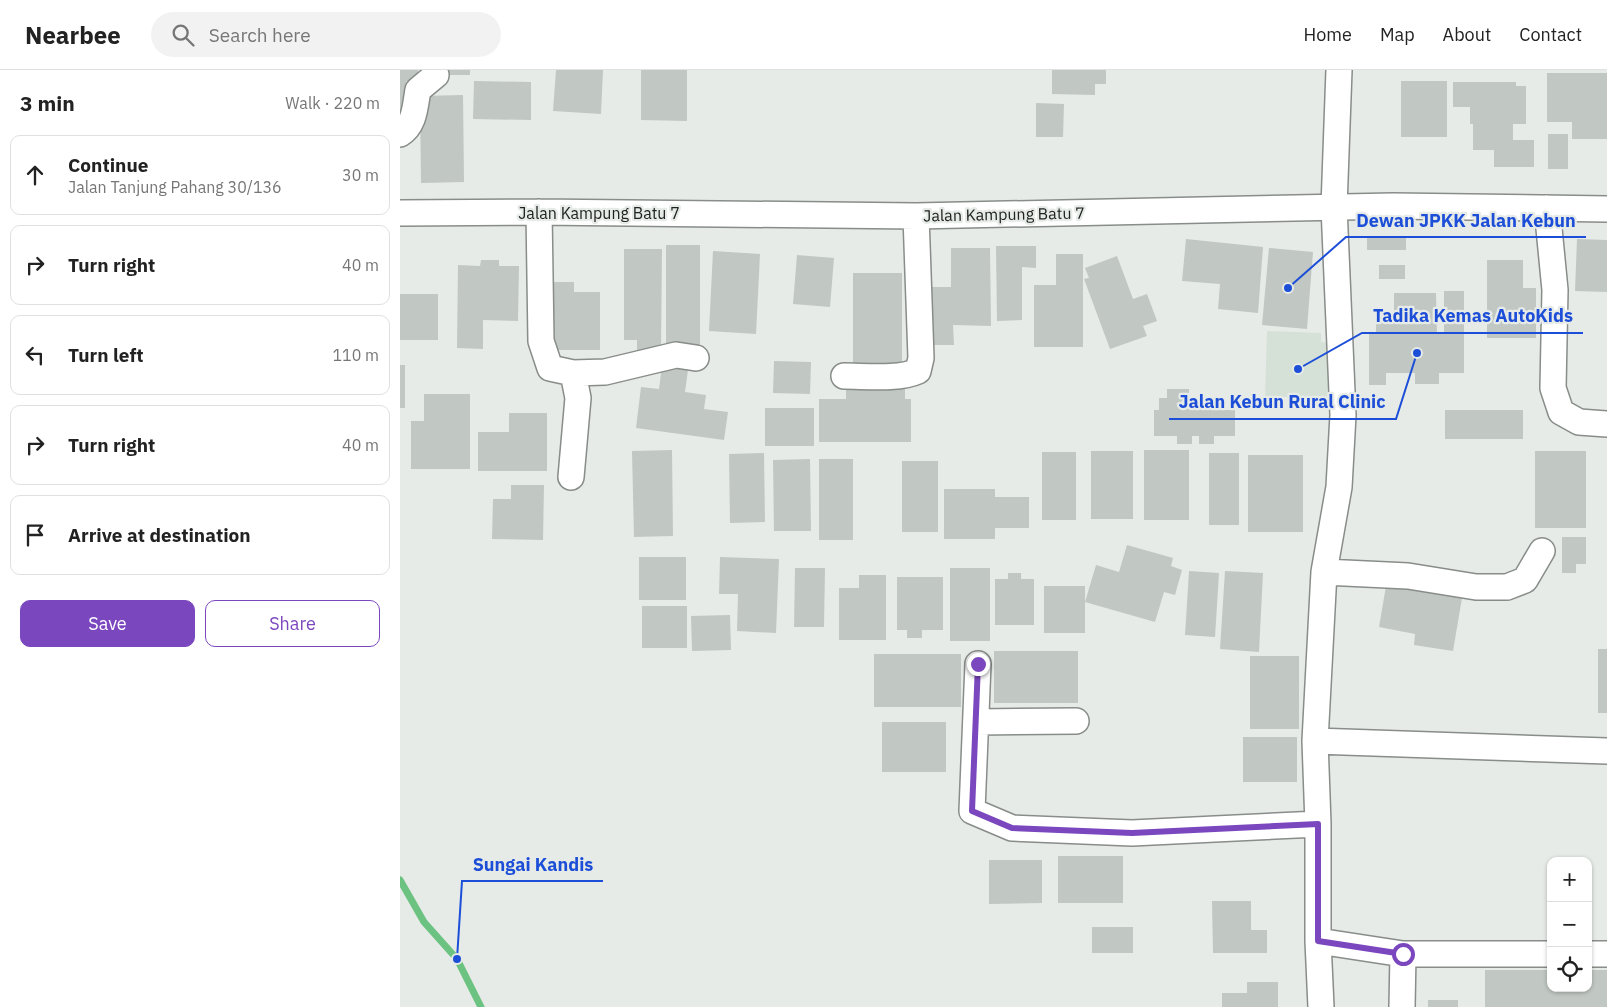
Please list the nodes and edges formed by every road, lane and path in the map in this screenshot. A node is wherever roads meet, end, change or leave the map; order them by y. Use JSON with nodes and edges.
{"nodes":[{"id":1,"x":1339,"y":70,"type":"edge"},
{"id":2,"x":436,"y":75,"type":"dead end"},
{"id":3,"x":400,"y":134,"type":"edge"},
{"id":4,"x":1334,"y":207,"type":"junction"},
{"id":5,"x":1547,"y":208,"type":"junction"},
{"id":6,"x":1607,"y":209,"type":"edge"},
{"id":7,"x":539,"y":212,"type":"junction"},
{"id":8,"x":400,"y":213,"type":"edge"},
{"id":9,"x":916,"y":216,"type":"junction"},
{"id":10,"x":696,"y":358,"type":"dead end"},
{"id":11,"x":573,"y":373,"type":"junction"},
{"id":12,"x":844,"y":376,"type":"dead end"},
{"id":13,"x":1607,"y":424,"type":"edge"},
{"id":14,"x":570,"y":477,"type":"dead end"},
{"id":15,"x":1542,"y":550,"type":"dead end"},
{"id":16,"x":1324,"y":572,"type":"junction"},
{"id":17,"x":978,"y":664,"type":"dead end"},
{"id":18,"x":1076,"y":721,"type":"dead end"},
{"id":19,"x":977,"y":722,"type":"junction"},
{"id":20,"x":1315,"y":741,"type":"junction"},
{"id":21,"x":1607,"y":751,"type":"edge"},
{"id":22,"x":1318,"y":824,"type":"junction"},
{"id":23,"x":1318,"y":941,"type":"junction"},
{"id":24,"x":1403,"y":954,"type":"junction"},
{"id":25,"x":1547,"y":954,"type":"edge"},
{"id":26,"x":1592,"y":954,"type":"edge"},
{"id":27,"x":1607,"y":954,"type":"edge"},
{"id":28,"x":1321,"y":1007,"type":"edge"},
{"id":29,"x":1402,"y":1007,"type":"edge"}],
"edges":[{"from":1,"to":4,"type":"street"},
{"from":2,"to":3,"type":"street"},
{"from":4,"to":5,"type":"street","name":"Jalan Kampung Batu 7"},
{"from":4,"to":9,"type":"street","name":"Jalan Kampung Batu 7"},
{"from":4,"to":16,"type":"street"},
{"from":5,"to":6,"type":"street","name":"Jalan Kampung Batu 7"},
{"from":5,"to":13,"type":"street"},
{"from":7,"to":8,"type":"street","name":"Jalan Kampung Batu 7"},
{"from":7,"to":9,"type":"street","name":"Jalan Kampung Batu 7"},
{"from":7,"to":11,"type":"street"},
{"from":9,"to":12,"type":"street"},
{"from":10,"to":11,"type":"street"},
{"from":11,"to":14,"type":"street"},
{"from":15,"to":16,"type":"street"},
{"from":16,"to":20,"type":"street"},
{"from":17,"to":19,"type":"street"},
{"from":18,"to":19,"type":"street"},
{"from":19,"to":22,"type":"street"},
{"from":20,"to":21,"type":"street"},
{"from":20,"to":22,"type":"street"},
{"from":22,"to":23,"type":"street"},
{"from":23,"to":24,"type":"street"},
{"from":23,"to":28,"type":"street"},
{"from":24,"to":25,"type":"street"},
{"from":24,"to":29,"type":"street"},
{"from":26,"to":27,"type":"street"}]}
